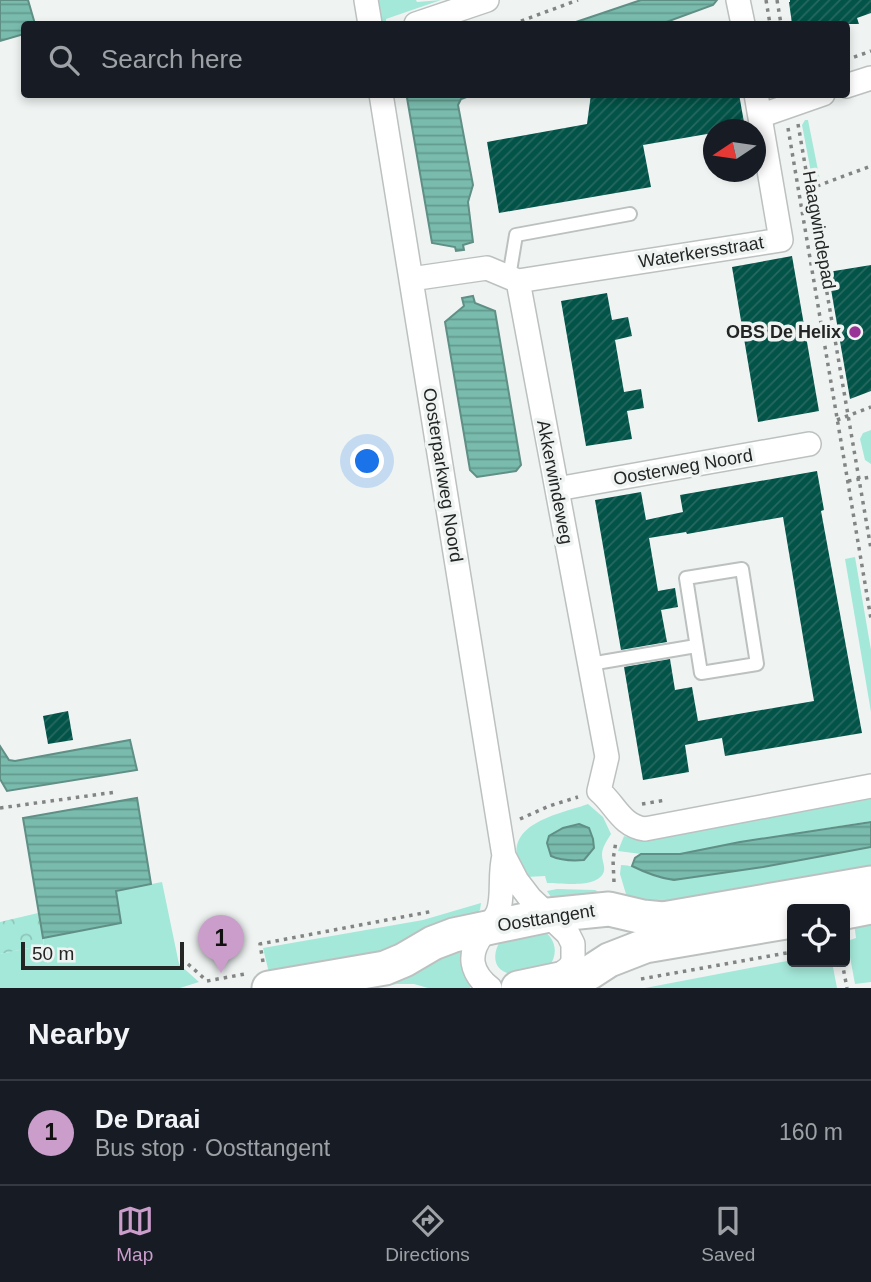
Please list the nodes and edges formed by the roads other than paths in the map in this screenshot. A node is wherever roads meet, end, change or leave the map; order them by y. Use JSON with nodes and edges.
{"nodes":[{"id":1,"x":366,"y":0,"type":"edge"},
{"id":2,"x":487,"y":0,"type":"edge"},
{"id":3,"x":738,"y":0,"type":"edge"},
{"id":4,"x":370,"y":21,"type":"edge"},
{"id":5,"x":425,"y":21,"type":"edge"},
{"id":6,"x":742,"y":21,"type":"edge"},
{"id":7,"x":871,"y":78,"type":"edge"},
{"id":8,"x":850,"y":85,"type":"edge"},
{"id":9,"x":382,"y":98,"type":"edge"},
{"id":10,"x":812,"y":98,"type":"edge"},
{"id":11,"x":758,"y":105,"type":"edge"},
{"id":12,"x":630,"y":214,"type":"dead end"},
{"id":13,"x":411,"y":279,"type":"junction"},
{"id":14,"x":514,"y":279,"type":"junction"},
{"id":15,"x":809,"y":444,"type":"dead end"},
{"id":16,"x":556,"y":489,"type":"junction"},
{"id":17,"x":696,"y":646,"type":"junction"},
{"id":18,"x":590,"y":664,"type":"junction"},
{"id":19,"x":871,"y":786,"type":"edge"},
{"id":20,"x":504,"y":856,"type":"junction"},
{"id":21,"x":871,"y":883,"type":"edge"},
{"id":22,"x":871,"y":907,"type":"edge"},
{"id":23,"x":850,"y":911,"type":"edge"},
{"id":24,"x":549,"y":915,"type":"junction"},
{"id":25,"x":787,"y":922,"type":"edge"},
{"id":26,"x":489,"y":927,"type":"junction"},
{"id":27,"x":262,"y":977,"type":"edge"},
{"id":28,"x":552,"y":981,"type":"junction"},
{"id":29,"x":490,"y":988,"type":"edge"},
{"id":30,"x":518,"y":988,"type":"edge"}],
"edges":[{"from":1,"to":4,"type":"street"},
{"from":2,"to":5,"type":"street"},
{"from":3,"to":6,"type":"street"},
{"from":7,"to":8,"type":"street"},
{"from":9,"to":13,"type":"street","name":"Oosterparkweg Noord"},
{"from":10,"to":11,"type":"street"},
{"from":11,"to":14,"type":"street","name":"Waterkersstraat"},
{"from":12,"to":14,"type":"lane"},
{"from":13,"to":14,"type":"street"},
{"from":13,"to":20,"type":"street","name":"Oosterparkweg Noord"},
{"from":14,"to":16,"type":"street","name":"Akkerwindeweg"},
{"from":15,"to":16,"type":"street","name":"Oosterweg Noord"},
{"from":16,"to":18,"type":"street","name":"Akkerwindeweg"},
{"from":17,"to":17,"type":"lane"},
{"from":17,"to":18,"type":"lane"},
{"from":18,"to":19,"type":"street","name":"Akkerwindeweg"},
{"from":20,"to":24,"type":"street","name":"Oosterparkweg Noord"},
{"from":20,"to":26,"type":"street","name":"Oosterparkweg Noord"},
{"from":21,"to":24,"type":"main road","name":"Oosttangent"},
{"from":22,"to":23,"type":"main road"},
{"from":24,"to":26,"type":"main road","name":"Oosttangent"},
{"from":24,"to":28,"type":"street","name":"Oosterparkweg Noord"},
{"from":25,"to":28,"type":"main road"},
{"from":26,"to":27,"type":"main road","name":"Oosttangent"},
{"from":26,"to":29,"type":"street","name":"Oosterparkweg Noord"},
{"from":28,"to":30,"type":"main road"}]}
